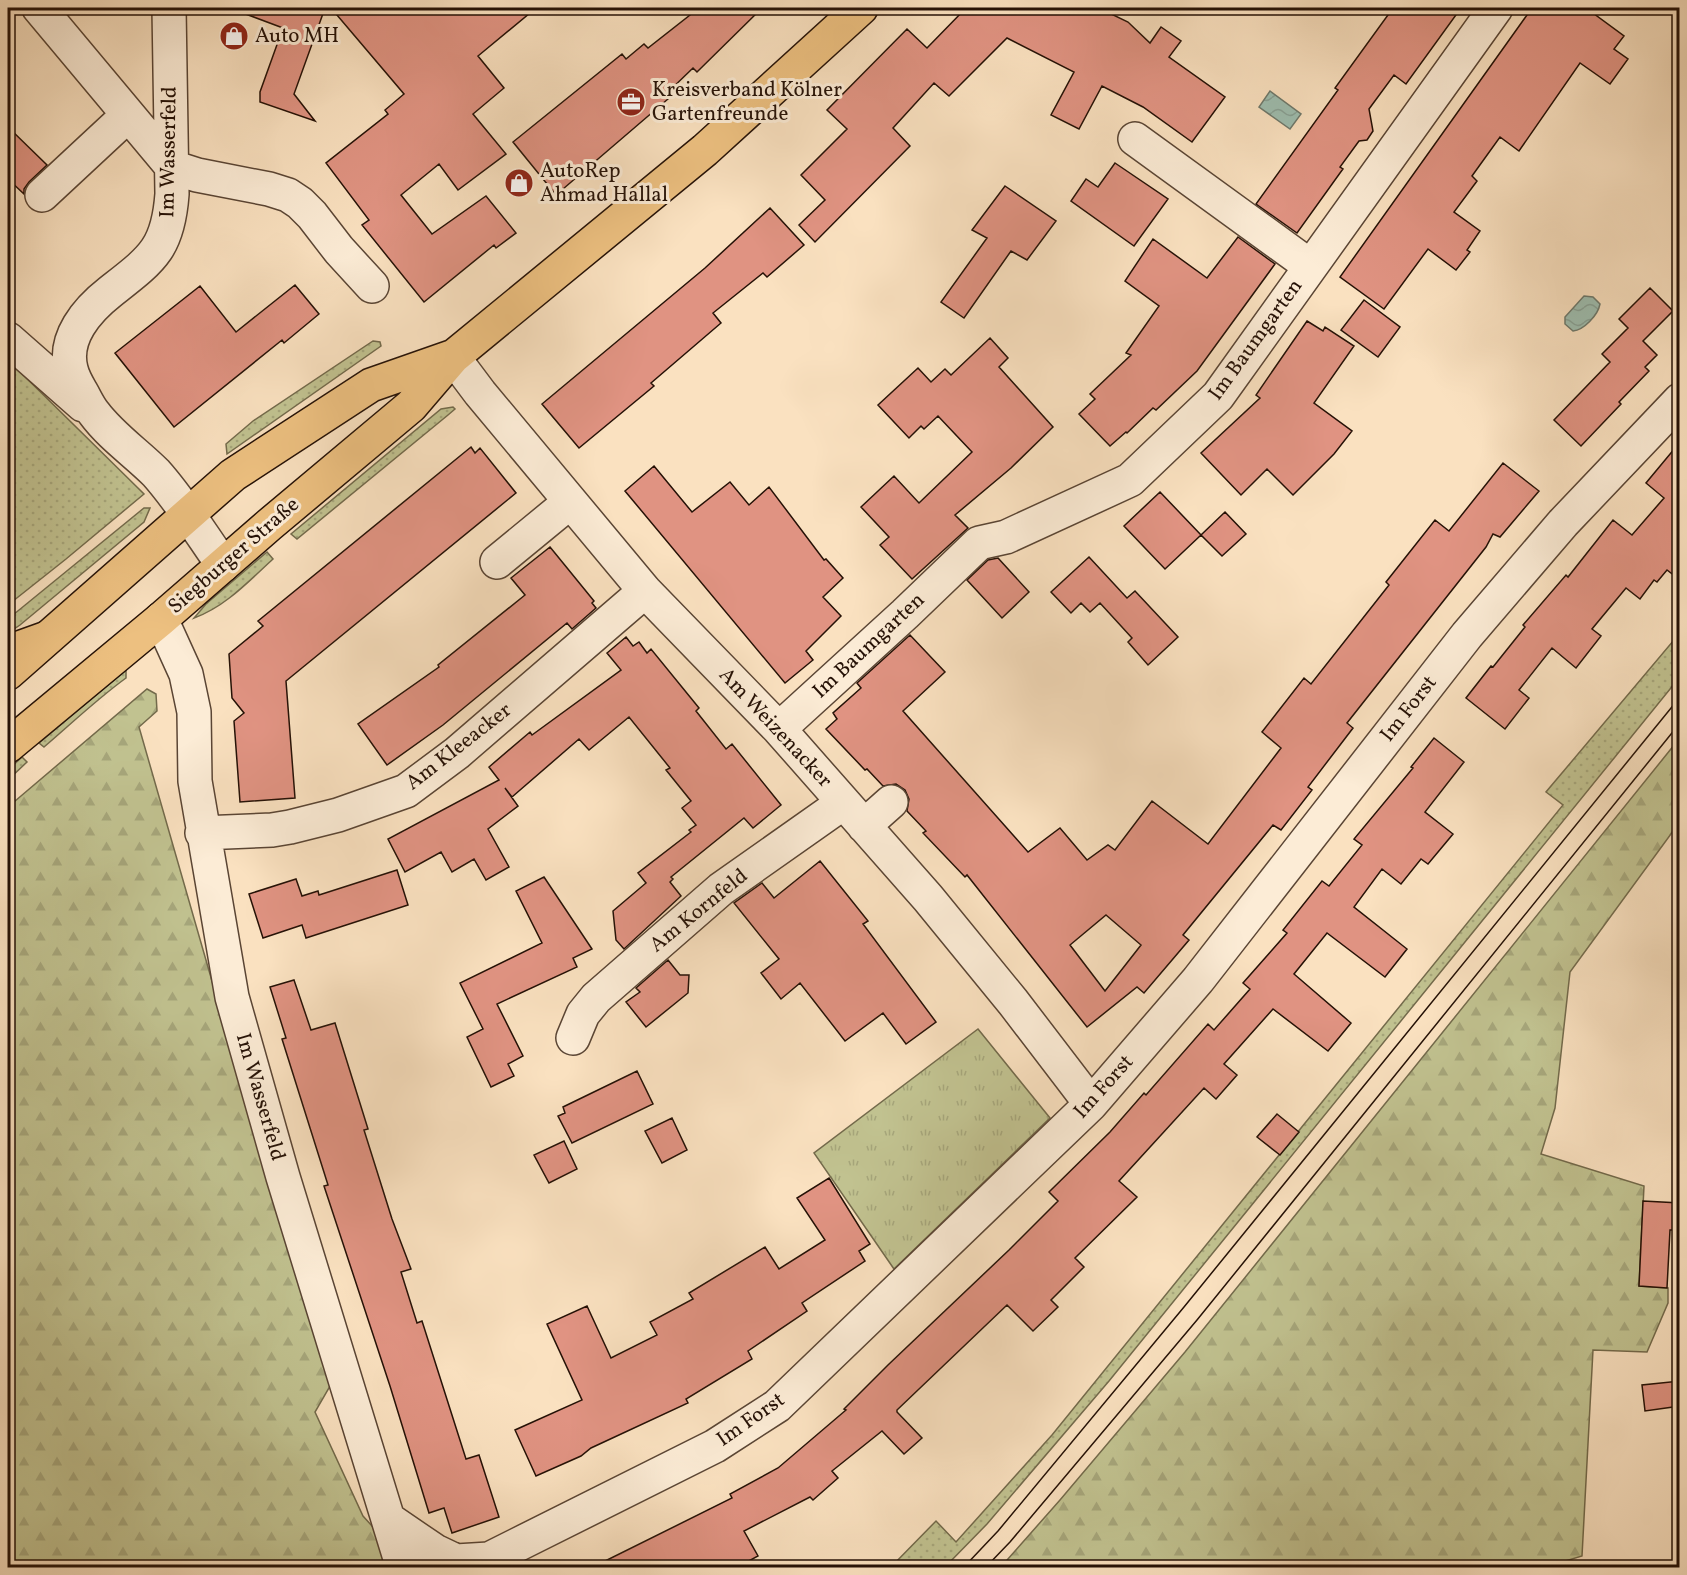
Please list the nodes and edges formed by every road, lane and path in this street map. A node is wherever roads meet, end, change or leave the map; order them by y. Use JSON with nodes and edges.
{"nodes":[{"id":1,"x":39,"y":8,"type":"edge"},
{"id":2,"x":169,"y":8,"type":"edge"},
{"id":3,"x":861,"y":8,"type":"edge"},
{"id":4,"x":1496,"y":8,"type":"edge"},
{"id":5,"x":128,"y":115,"type":"junction"},
{"id":6,"x":1136,"y":139,"type":"dead end"},
{"id":7,"x":171,"y":167,"type":"junction"},
{"id":8,"x":42,"y":195,"type":"dead end"},
{"id":9,"x":1310,"y":266,"type":"junction"},
{"id":10,"x":372,"y":286,"type":"dead end"},
{"id":11,"x":8,"y":339,"type":"edge"},
{"id":12,"x":453,"y":357,"type":"junction"},
{"id":13,"x":1680,"y":400,"type":"edge"},
{"id":14,"x":93,"y":413,"type":"junction"},
{"id":15,"x":570,"y":502,"type":"junction"},
{"id":16,"x":187,"y":515,"type":"junction"},
{"id":17,"x":497,"y":562,"type":"dead end"},
{"id":18,"x":223,"y":565,"type":"junction"},
{"id":19,"x":645,"y":591,"type":"junction"},
{"id":20,"x":161,"y":619,"type":"junction"},
{"id":21,"x":47,"y":638,"type":"junction"},
{"id":22,"x":8,"y":652,"type":"edge"},
{"id":23,"x":8,"y":674,"type":"edge"},
{"id":24,"x":779,"y":729,"type":"junction"},
{"id":25,"x":8,"y":746,"type":"edge"},
{"id":26,"x":891,"y":802,"type":"dead end"},
{"id":27,"x":854,"y":814,"type":"junction"},
{"id":28,"x":202,"y":833,"type":"junction"},
{"id":29,"x":573,"y":1038,"type":"dead end"},
{"id":30,"x":1091,"y":1104,"type":"junction"},
{"id":31,"x":388,"y":1519,"type":"junction"},
{"id":32,"x":403,"y":1568,"type":"edge"}],
"edges":[{"from":1,"to":5,"type":"street"},
{"from":2,"to":7,"type":"street","name":"Im Wasserfeld"},
{"from":3,"to":12,"type":"main road","name":"Siegburger Straße"},
{"from":4,"to":9,"type":"street","name":"Im Baumgarten"},
{"from":5,"to":7,"type":"street"},
{"from":5,"to":8,"type":"street"},
{"from":6,"to":9,"type":"street"},
{"from":7,"to":10,"type":"street"},
{"from":7,"to":14,"type":"street","name":"Im Wasserfeld"},
{"from":9,"to":24,"type":"street","name":"Im Baumgarten"},
{"from":11,"to":14,"type":"street"},
{"from":12,"to":15,"type":"street","name":"Am Weizenacker"},
{"from":12,"to":16,"type":"main road","name":"Siegburger Straße"},
{"from":12,"to":18,"type":"main road","name":"Siegburger Straße"},
{"from":13,"to":30,"type":"street","name":"Im Forst"},
{"from":14,"to":16,"type":"street","name":"Im Wasserfeld"},
{"from":15,"to":17,"type":"street"},
{"from":15,"to":19,"type":"street","name":"Am Weizenacker"},
{"from":16,"to":18,"type":"street","name":"Im Wasserfeld"},
{"from":16,"to":21,"type":"main road","name":"Siegburger Straße"},
{"from":18,"to":20,"type":"main road","name":"Siegburger Straße"},
{"from":19,"to":24,"type":"street","name":"Am Weizenacker"},
{"from":19,"to":28,"type":"street","name":"Am Kleeacker"},
{"from":20,"to":25,"type":"main road","name":"Siegburger Straße"},
{"from":20,"to":28,"type":"street","name":"Im Wasserfeld"},
{"from":21,"to":22,"type":"main road"},
{"from":21,"to":23,"type":"main road","name":"Siegburger Straße"},
{"from":24,"to":27,"type":"street","name":"Am Weizenacker"},
{"from":26,"to":27,"type":"street","name":"Am Kornfeld"},
{"from":27,"to":29,"type":"street","name":"Am Kornfeld"},
{"from":27,"to":30,"type":"street","name":"Am Weizenacker"},
{"from":28,"to":31,"type":"street","name":"Im Wasserfeld"},
{"from":30,"to":31,"type":"street","name":"Im Forst"},
{"from":31,"to":32,"type":"street","name":"Im Wasserfeld"}]}
